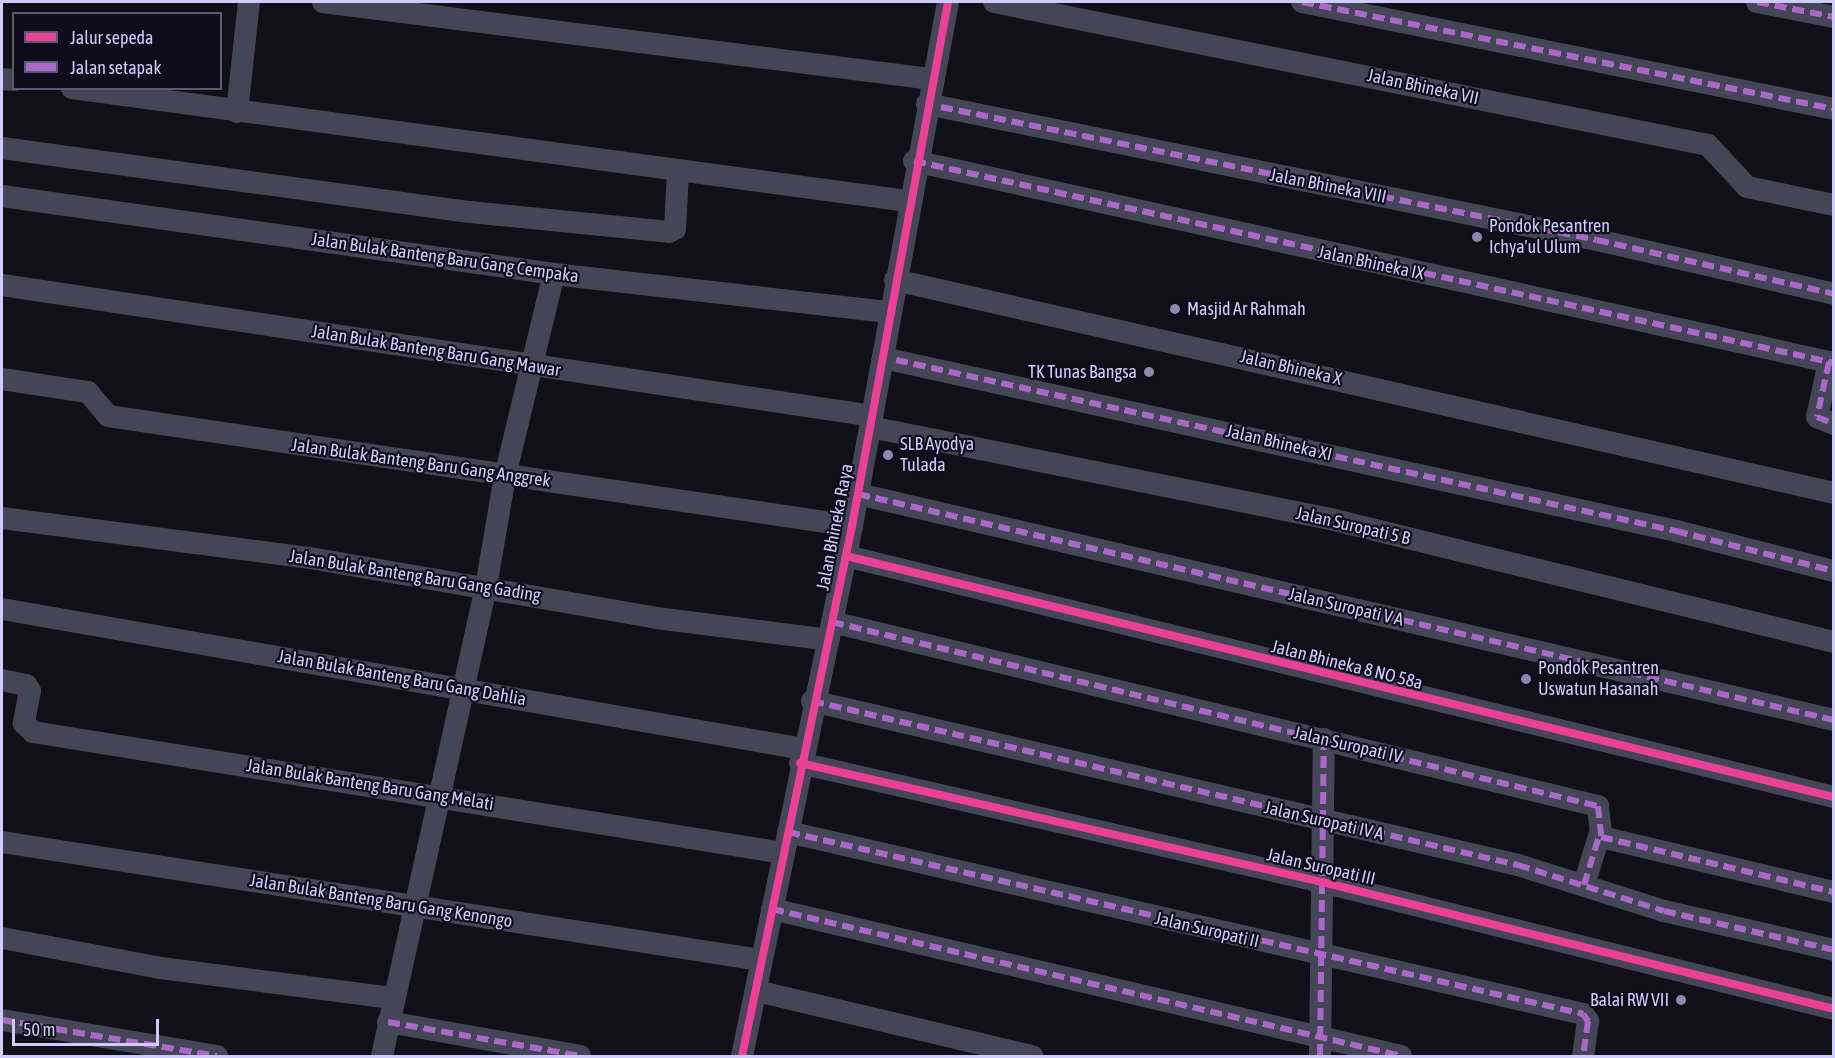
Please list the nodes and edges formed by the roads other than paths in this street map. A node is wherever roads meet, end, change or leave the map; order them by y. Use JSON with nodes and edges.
{"nodes":[{"id":1,"x":249,"y":2,"type":"edge"},
{"id":2,"x":322,"y":2,"type":"edge"},
{"id":3,"x":948,"y":2,"type":"edge"},
{"id":4,"x":994,"y":2,"type":"edge"},
{"id":5,"x":1302,"y":2,"type":"edge"},
{"id":6,"x":1760,"y":2,"type":"edge"},
{"id":7,"x":1833,"y":17,"type":"edge"},
{"id":8,"x":932,"y":79,"type":"junction"},
{"id":9,"x":86,"y":90,"type":"edge"},
{"id":10,"x":927,"y":104,"type":"junction"},
{"id":11,"x":1833,"y":109,"type":"edge"},
{"id":12,"x":237,"y":111,"type":"junction"},
{"id":13,"x":2,"y":147,"type":"edge"},
{"id":14,"x":915,"y":161,"type":"junction"},
{"id":15,"x":678,"y":171,"type":"junction"},
{"id":16,"x":2,"y":196,"type":"edge"},
{"id":17,"x":908,"y":201,"type":"junction"},
{"id":18,"x":1833,"y":205,"type":"edge"},
{"id":19,"x":554,"y":274,"type":"junction"},
{"id":20,"x":895,"y":280,"type":"junction"},
{"id":21,"x":2,"y":285,"type":"edge"},
{"id":22,"x":1833,"y":294,"type":"edge"},
{"id":23,"x":890,"y":312,"type":"junction"},
{"id":24,"x":883,"y":358,"type":"junction"},
{"id":25,"x":1831,"y":362,"type":"edge"},
{"id":26,"x":530,"y":366,"type":"junction"},
{"id":27,"x":2,"y":379,"type":"edge"},
{"id":28,"x":871,"y":421,"type":"junction"},
{"id":29,"x":1833,"y":424,"type":"edge"},
{"id":30,"x":505,"y":476,"type":"junction"},
{"id":31,"x":1833,"y":493,"type":"edge"},
{"id":32,"x":858,"y":495,"type":"junction"},
{"id":33,"x":2,"y":518,"type":"edge"},
{"id":34,"x":852,"y":526,"type":"junction"},
{"id":35,"x":850,"y":557,"type":"junction"},
{"id":36,"x":1833,"y":572,"type":"edge"},
{"id":37,"x":486,"y":587,"type":"junction"},
{"id":38,"x":2,"y":609,"type":"edge"},
{"id":39,"x":830,"y":631,"type":"junction"},
{"id":40,"x":1833,"y":642,"type":"edge"},
{"id":41,"x":2,"y":680,"type":"edge"},
{"id":42,"x":462,"y":689,"type":"junction"},
{"id":43,"x":812,"y":701,"type":"junction"},
{"id":44,"x":1833,"y":720,"type":"edge"},
{"id":45,"x":1324,"y":739,"type":"junction"},
{"id":46,"x":801,"y":756,"type":"junction"},
{"id":47,"x":436,"y":796,"type":"junction"},
{"id":48,"x":1833,"y":797,"type":"edge"},
{"id":49,"x":1323,"y":821,"type":"junction"},
{"id":50,"x":1599,"y":836,"type":"junction"},
{"id":51,"x":2,"y":842,"type":"edge"},
{"id":52,"x":786,"y":842,"type":"junction"},
{"id":53,"x":1322,"y":882,"type":"junction"},
{"id":54,"x":1584,"y":885,"type":"junction"},
{"id":55,"x":1833,"y":892,"type":"edge"},
{"id":56,"x":414,"y":907,"type":"junction"},
{"id":57,"x":772,"y":909,"type":"junction"},
{"id":58,"x":2,"y":938,"type":"edge"},
{"id":59,"x":1833,"y":950,"type":"edge"},
{"id":60,"x":1321,"y":957,"type":"junction"},
{"id":61,"x":761,"y":960,"type":"junction"},
{"id":62,"x":756,"y":991,"type":"junction"},
{"id":63,"x":392,"y":998,"type":"junction"},
{"id":64,"x":1833,"y":1009,"type":"edge"},
{"id":65,"x":2,"y":1020,"type":"edge"},
{"id":66,"x":388,"y":1022,"type":"junction"},
{"id":67,"x":1320,"y":1047,"type":"edge"},
{"id":68,"x":218,"y":1056,"type":"edge"},
{"id":69,"x":382,"y":1056,"type":"edge"},
{"id":70,"x":580,"y":1056,"type":"edge"},
{"id":71,"x":742,"y":1056,"type":"edge"},
{"id":72,"x":1032,"y":1056,"type":"edge"},
{"id":73,"x":1401,"y":1056,"type":"edge"},
{"id":74,"x":1583,"y":1056,"type":"edge"}],
"edges":[{"from":1,"to":12,"type":"street"},
{"from":2,"to":8,"type":"street"},
{"from":3,"to":8,"type":"street","name":"Jalan Bhineka Raya"},
{"from":4,"to":18,"type":"street","name":"Jalan Bhineka VII"},
{"from":5,"to":11,"type":"street"},
{"from":6,"to":7,"type":"street"},
{"from":8,"to":10,"type":"street","name":"Jalan Bhineka Raya"},
{"from":9,"to":12,"type":"street"},
{"from":10,"to":14,"type":"street","name":"Jalan Bhineka Raya"},
{"from":10,"to":22,"type":"street","name":"Jalan Bhineka VIII"},
{"from":12,"to":15,"type":"street"},
{"from":13,"to":15,"type":"street"},
{"from":14,"to":17,"type":"street","name":"Jalan Bhineka Raya"},
{"from":14,"to":25,"type":"street","name":"Jalan Bhineka IX"},
{"from":15,"to":17,"type":"street"},
{"from":16,"to":19,"type":"street","name":"Jalan Bulak Banteng Baru Gang Cempaka"},
{"from":17,"to":20,"type":"street","name":"Jalan Bhineka Raya"},
{"from":19,"to":23,"type":"street","name":"Jalan Bulak Banteng Baru Gang Cempaka"},
{"from":19,"to":26,"type":"street"},
{"from":20,"to":23,"type":"street","name":"Jalan Bhineka Raya"},
{"from":20,"to":31,"type":"street","name":"Jalan Bhineka X"},
{"from":21,"to":26,"type":"street","name":"Jalan Bulak Banteng Baru Gang Mawar"},
{"from":23,"to":24,"type":"street","name":"Jalan Bhineka Raya"},
{"from":24,"to":28,"type":"street","name":"Jalan Bhineka Raya"},
{"from":24,"to":36,"type":"street","name":"Jalan Bhineka XI"},
{"from":25,"to":29,"type":"street"},
{"from":26,"to":28,"type":"street","name":"Jalan Bulak Banteng Baru Gang Mawar"},
{"from":26,"to":30,"type":"street"},
{"from":27,"to":30,"type":"street","name":"Jalan Bulak Banteng Baru Gang Anggrek"},
{"from":28,"to":32,"type":"street","name":"Jalan Bhineka Raya"},
{"from":28,"to":40,"type":"street","name":"Jalan Suropati 5 B"},
{"from":30,"to":34,"type":"street","name":"Jalan Bulak Banteng Baru Gang Anggrek"},
{"from":30,"to":37,"type":"street"},
{"from":32,"to":34,"type":"street","name":"Jalan Bhineka Raya"},
{"from":32,"to":44,"type":"street","name":"Jalan Suropati V A"},
{"from":33,"to":37,"type":"street","name":"Jalan Bulak Banteng Baru Gang Gading"},
{"from":34,"to":35,"type":"street","name":"Jalan Bhineka Raya"},
{"from":35,"to":39,"type":"street","name":"Jalan Bhineka Raya"},
{"from":35,"to":48,"type":"street","name":"Jalan Bhineka 8 NO 58a"},
{"from":37,"to":39,"type":"street","name":"Jalan Bulak Banteng Baru Gang Gading"},
{"from":37,"to":42,"type":"street"},
{"from":38,"to":42,"type":"street","name":"Jalan Bulak Banteng Baru Gang Dahlia"},
{"from":39,"to":43,"type":"street","name":"Jalan Bhineka Raya"},
{"from":39,"to":45,"type":"street","name":"Jalan Suropati IV"},
{"from":41,"to":47,"type":"street","name":"Jalan Bulak Banteng Baru Gang Melati"},
{"from":42,"to":46,"type":"street","name":"Jalan Bulak Banteng Baru Gang Dahlia"},
{"from":42,"to":47,"type":"street"},
{"from":43,"to":46,"type":"street","name":"Jalan Bhineka Raya"},
{"from":43,"to":49,"type":"street","name":"Jalan Suropati IV A"},
{"from":45,"to":49,"type":"street"},
{"from":45,"to":50,"type":"street","name":"Jalan Suropati IV"},
{"from":46,"to":52,"type":"street","name":"Jalan Bhineka Raya"},
{"from":46,"to":53,"type":"street","name":"Jalan Suropati III"},
{"from":47,"to":52,"type":"street","name":"Jalan Bulak Banteng Baru Gang Melati"},
{"from":47,"to":56,"type":"street"},
{"from":49,"to":53,"type":"street"},
{"from":49,"to":54,"type":"street","name":"Jalan Suropati IV A"},
{"from":50,"to":54,"type":"street"},
{"from":50,"to":55,"type":"street"},
{"from":51,"to":56,"type":"street","name":"Jalan Bulak Banteng Baru Gang Kenongo"},
{"from":52,"to":57,"type":"street","name":"Jalan Bhineka Raya"},
{"from":52,"to":60,"type":"street","name":"Jalan Suropati II"},
{"from":53,"to":60,"type":"street"},
{"from":53,"to":64,"type":"street","name":"Jalan Suropati III"},
{"from":54,"to":59,"type":"street","name":"Jalan Suropati IV A"},
{"from":56,"to":61,"type":"street","name":"Jalan Bulak Banteng Baru Gang Kenongo"},
{"from":56,"to":63,"type":"street"},
{"from":57,"to":61,"type":"street","name":"Jalan Bhineka Raya"},
{"from":57,"to":67,"type":"street"},
{"from":58,"to":63,"type":"street"},
{"from":60,"to":67,"type":"street"},
{"from":60,"to":74,"type":"street","name":"Jalan Suropati II"},
{"from":61,"to":62,"type":"street","name":"Jalan Bhineka Raya"},
{"from":62,"to":71,"type":"street","name":"Jalan Bhineka Raya"},
{"from":62,"to":72,"type":"street"},
{"from":63,"to":66,"type":"street"},
{"from":65,"to":68,"type":"street"},
{"from":66,"to":69,"type":"street"},
{"from":66,"to":70,"type":"street"},
{"from":67,"to":73,"type":"street"}]}
